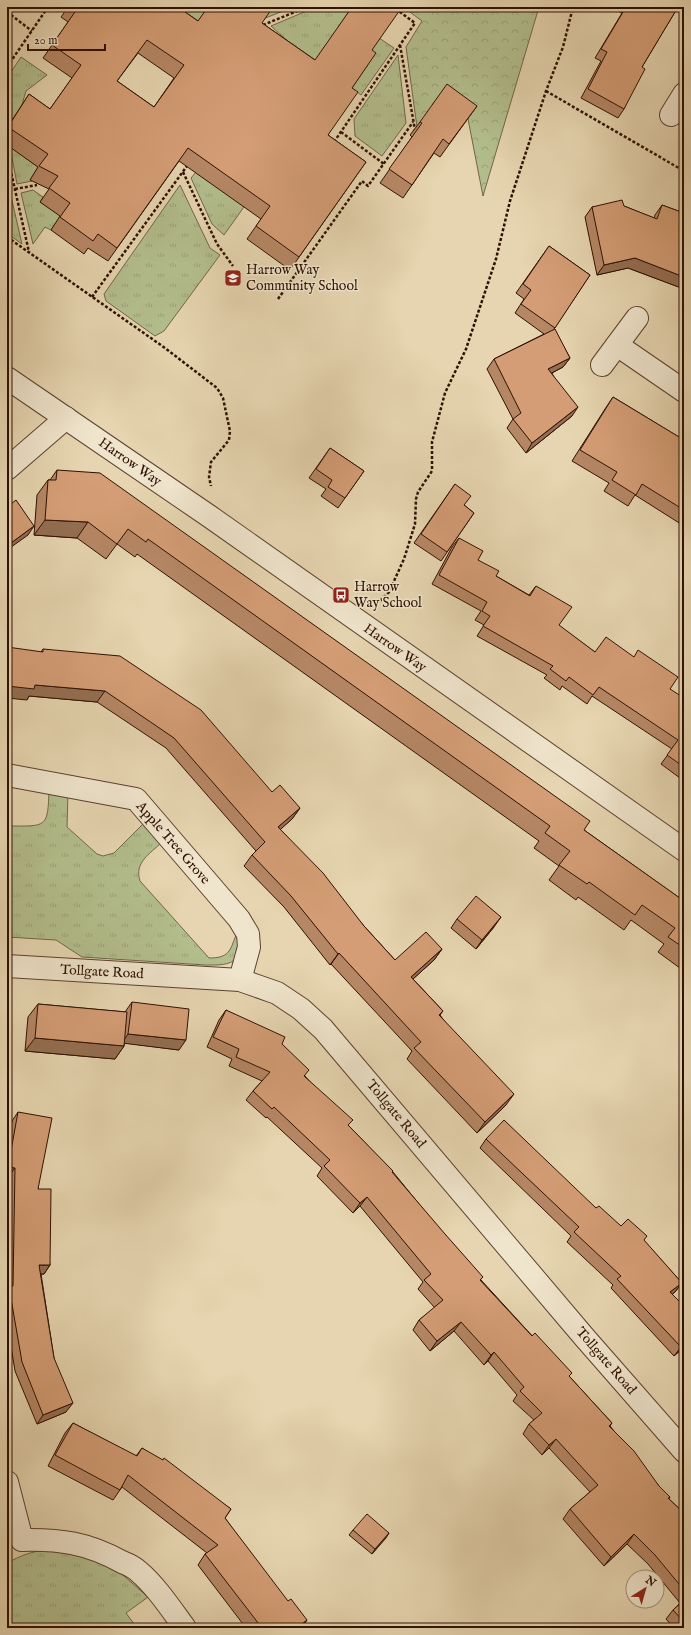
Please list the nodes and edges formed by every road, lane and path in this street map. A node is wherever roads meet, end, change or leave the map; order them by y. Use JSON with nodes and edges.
{"nodes":[{"id":1,"x":48,"y":7,"type":"edge"},
{"id":2,"x":307,"y":7,"type":"edge"},
{"id":3,"x":393,"y":7,"type":"edge"},
{"id":4,"x":573,"y":7,"type":"edge"},
{"id":5,"x":7,"y":12,"type":"edge"},
{"id":6,"x":258,"y":21,"type":"edge"},
{"id":7,"x":263,"y":25,"type":"junction"},
{"id":8,"x":269,"y":29,"type":"edge"},
{"id":9,"x":32,"y":30,"type":"junction"},
{"id":10,"x":400,"y":45,"type":"junction"},
{"id":11,"x":7,"y":67,"type":"edge"},
{"id":12,"x":546,"y":91,"type":"junction"},
{"id":13,"x":684,"y":94,"type":"edge"},
{"id":14,"x":671,"y":115,"type":"dead end"},
{"id":15,"x":413,"y":122,"type":"junction"},
{"id":16,"x":415,"y":130,"type":"edge"},
{"id":17,"x":341,"y":132,"type":"junction"},
{"id":18,"x":332,"y":144,"type":"edge"},
{"id":19,"x":7,"y":154,"type":"edge"},
{"id":20,"x":384,"y":164,"type":"junction"},
{"id":21,"x":187,"y":166,"type":"edge"},
{"id":22,"x":684,"y":171,"type":"edge"},
{"id":23,"x":183,"y":172,"type":"junction"},
{"id":24,"x":37,"y":185,"type":"dead end"},
{"id":25,"x":15,"y":189,"type":"junction"},
{"id":26,"x":7,"y":237,"type":"edge"},
{"id":27,"x":29,"y":253,"type":"junction"},
{"id":28,"x":233,"y":266,"type":"dead end"},
{"id":29,"x":92,"y":297,"type":"junction"},
{"id":30,"x":278,"y":299,"type":"dead end"},
{"id":31,"x":637,"y":318,"type":"dead end"},
{"id":32,"x":617,"y":345,"type":"junction"},
{"id":33,"x":602,"y":365,"type":"dead end"},
{"id":34,"x":7,"y":378,"type":"edge"},
{"id":35,"x":684,"y":391,"type":"edge"},
{"id":36,"x":66,"y":418,"type":"junction"},
{"id":37,"x":220,"y":450,"type":"dead end"},
{"id":38,"x":7,"y":468,"type":"edge"},
{"id":39,"x":358,"y":622,"type":"junction"},
{"id":40,"x":7,"y":775,"type":"edge"},
{"id":41,"x":684,"y":850,"type":"edge"},
{"id":42,"x":7,"y":966,"type":"edge"},
{"id":43,"x":240,"y":980,"type":"junction"},
{"id":44,"x":684,"y":1451,"type":"edge"},
{"id":45,"x":7,"y":1482,"type":"edge"},
{"id":46,"x":14,"y":1545,"type":"edge"},
{"id":47,"x":184,"y":1628,"type":"edge"}],
"edges":[{"from":1,"to":9,"type":"path"},
{"from":2,"to":7,"type":"path"},
{"from":3,"to":10,"type":"path"},
{"from":4,"to":12,"type":"path"},
{"from":5,"to":9,"type":"path"},
{"from":6,"to":7,"type":"path"},
{"from":7,"to":8,"type":"path"},
{"from":9,"to":11,"type":"path"},
{"from":10,"to":15,"type":"path"},
{"from":10,"to":17,"type":"path"},
{"from":12,"to":22,"type":"path"},
{"from":12,"to":39,"type":"path"},
{"from":13,"to":14,"type":"street"},
{"from":15,"to":16,"type":"path"},
{"from":15,"to":20,"type":"path"},
{"from":17,"to":18,"type":"path"},
{"from":17,"to":20,"type":"path"},
{"from":19,"to":25,"type":"path"},
{"from":20,"to":30,"type":"path"},
{"from":21,"to":23,"type":"path"},
{"from":23,"to":28,"type":"path"},
{"from":23,"to":29,"type":"path"},
{"from":24,"to":25,"type":"path"},
{"from":25,"to":27,"type":"path"},
{"from":26,"to":27,"type":"path"},
{"from":27,"to":29,"type":"path"},
{"from":29,"to":37,"type":"path"},
{"from":31,"to":32,"type":"street"},
{"from":32,"to":33,"type":"street"},
{"from":32,"to":35,"type":"street"},
{"from":34,"to":36,"type":"street","name":"Harrow Way"},
{"from":36,"to":38,"type":"street"},
{"from":36,"to":39,"type":"street","name":"Harrow Way"},
{"from":39,"to":41,"type":"street","name":"Harrow Way"},
{"from":40,"to":43,"type":"street","name":"Apple Tree Grove"},
{"from":42,"to":43,"type":"street","name":"Tollgate Road"},
{"from":43,"to":44,"type":"street","name":"Tollgate Road"},
{"from":45,"to":46,"type":"street"},
{"from":46,"to":47,"type":"street"}]}
